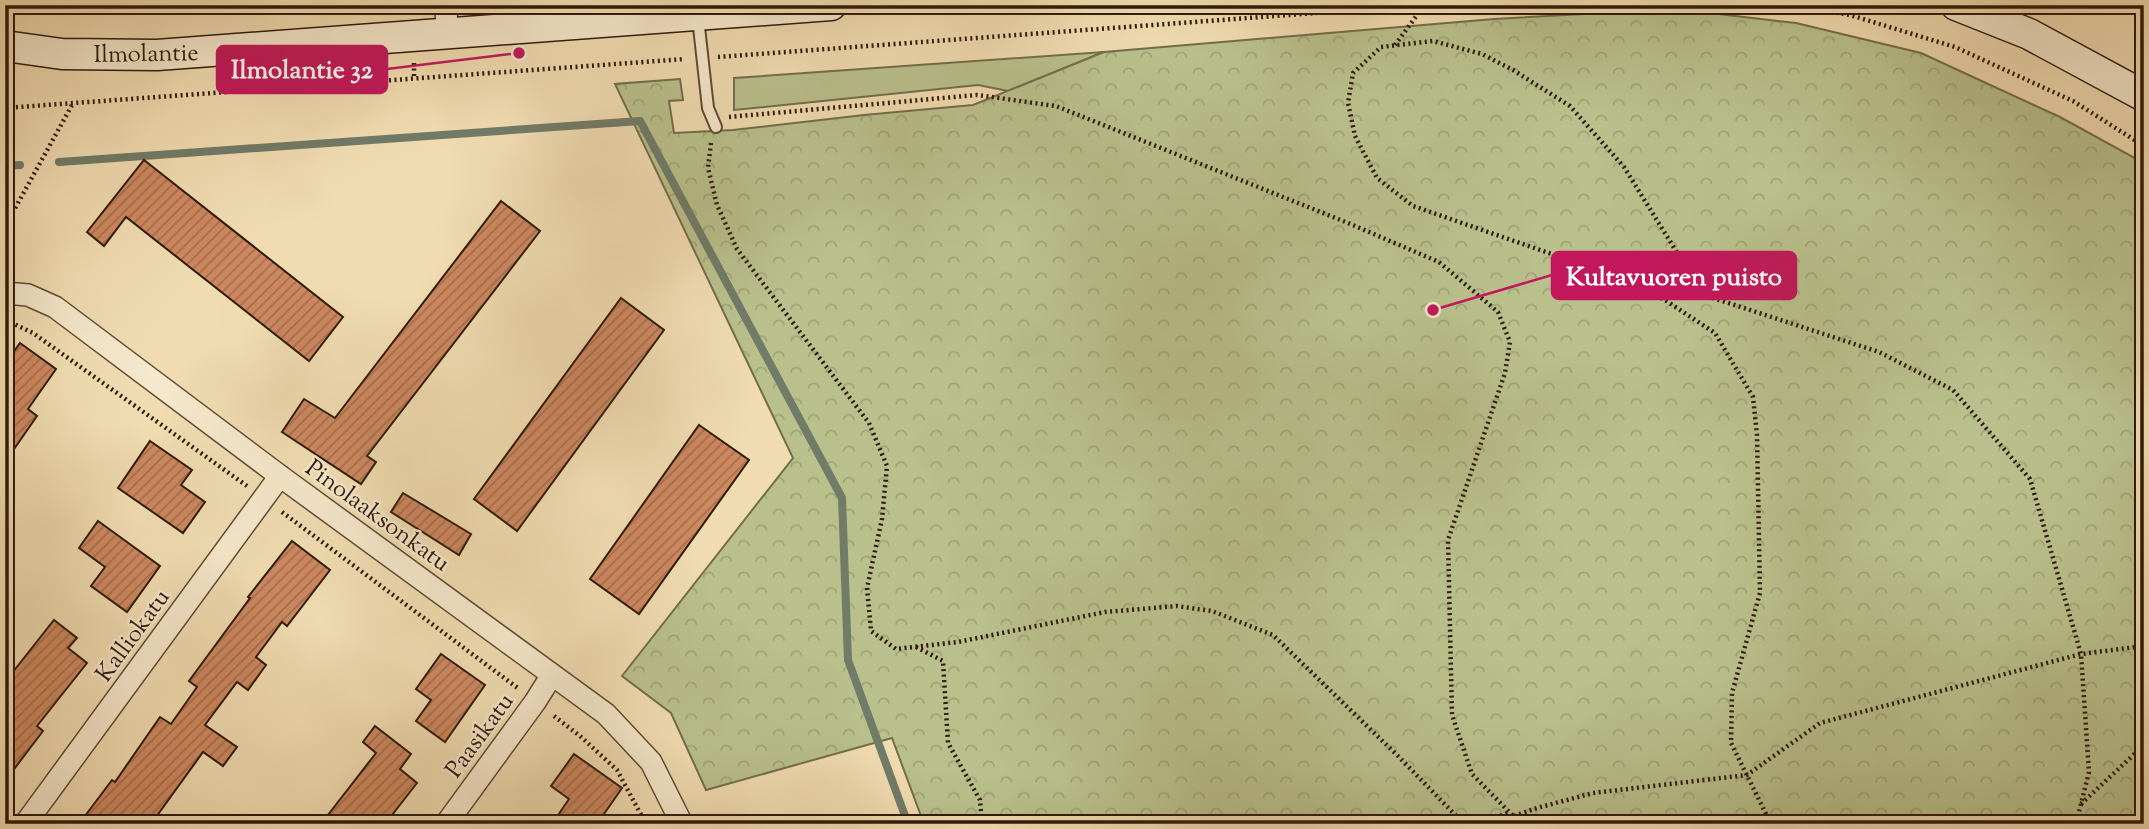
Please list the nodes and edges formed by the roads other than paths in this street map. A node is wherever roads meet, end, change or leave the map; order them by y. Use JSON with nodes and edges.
{"nodes":[{"id":1,"x":831,"y":5,"type":"edge"},
{"id":2,"x":1956,"y":5,"type":"edge"},
{"id":3,"x":698,"y":15,"type":"junction"},
{"id":4,"x":446,"y":20,"type":"edge"},
{"id":5,"x":5,"y":46,"type":"edge"},
{"id":6,"x":2144,"y":96,"type":"edge"},
{"id":7,"x":716,"y":127,"type":"road end"},
{"id":8,"x":5,"y":293,"type":"edge"},
{"id":9,"x":280,"y":476,"type":"junction"},
{"id":10,"x":552,"y":675,"type":"junction"},
{"id":11,"x":26,"y":824,"type":"edge"},
{"id":12,"x":446,"y":824,"type":"edge"},
{"id":13,"x":682,"y":824,"type":"edge"}],
"edges":[{"from":1,"to":3,"type":"street","name":"Ilmolantie"},
{"from":2,"to":6,"type":"street"},
{"from":3,"to":4,"type":"street","name":"Ilmolantie"},
{"from":3,"to":7,"type":"lane"},
{"from":4,"to":5,"type":"street","name":"Ilmolantie"},
{"from":8,"to":9,"type":"street","name":"Pinolaaksonkatu"},
{"from":9,"to":10,"type":"street","name":"Pinolaaksonkatu"},
{"from":9,"to":11,"type":"street","name":"Kalliokatu"},
{"from":10,"to":12,"type":"street","name":"Paasikatu"},
{"from":10,"to":13,"type":"street","name":"Pinolaaksonkatu"}]}
